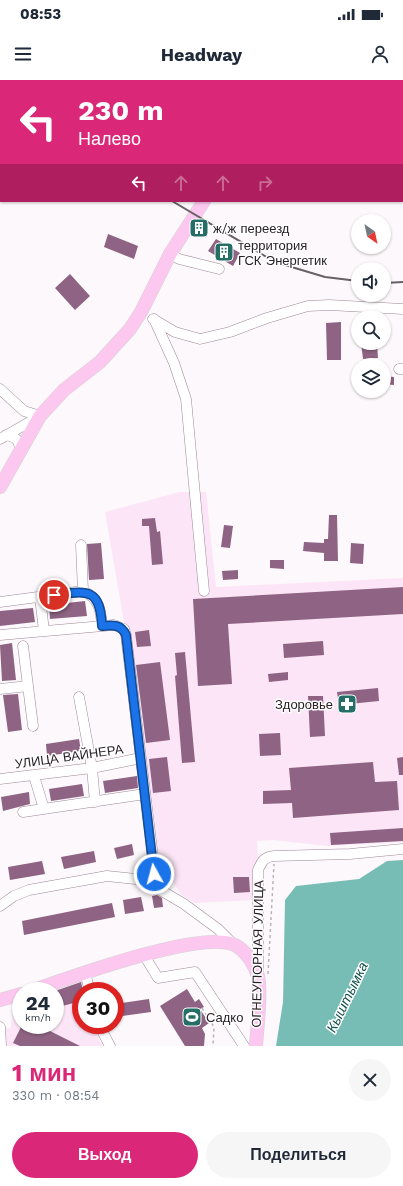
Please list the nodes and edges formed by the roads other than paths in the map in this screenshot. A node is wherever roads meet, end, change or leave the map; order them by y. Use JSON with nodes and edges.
{"nodes":[{"id":1,"x":203,"y":202,"type":"edge"},
{"id":2,"x":170,"y":254,"type":"junction"},
{"id":3,"x":219,"y":269,"type":"dead end"},
{"id":4,"x":403,"y":309,"type":"edge"},
{"id":5,"x":141,"y":312,"type":"junction"},
{"id":6,"x":154,"y":319,"type":"junction"},
{"id":7,"x":0,"y":389,"type":"edge"},
{"id":8,"x":40,"y":416,"type":"junction"},
{"id":9,"x":3,"y":437,"type":"edge"},
{"id":10,"x":20,"y":453,"type":"junction"},
{"id":11,"x":0,"y":487,"type":"edge"},
{"id":12,"x":81,"y":545,"type":"dead end"},
{"id":13,"x":83,"y":591,"type":"junction"},
{"id":14,"x":204,"y":591,"type":"dead end"},
{"id":15,"x":40,"y":597,"type":"junction"},
{"id":16,"x":0,"y":602,"type":"edge"},
{"id":17,"x":102,"y":626,"type":"junction"},
{"id":18,"x":44,"y":631,"type":"junction"},
{"id":19,"x":0,"y":635,"type":"edge"},
{"id":20,"x":23,"y":646,"type":"dead end"},
{"id":21,"x":28,"y":686,"type":"junction"},
{"id":22,"x":0,"y":688,"type":"edge"},
{"id":23,"x":79,"y":697,"type":"dead end"},
{"id":24,"x":33,"y":726,"type":"dead end"},
{"id":25,"x":141,"y":758,"type":"junction"},
{"id":26,"x":92,"y":768,"type":"junction"},
{"id":27,"x":34,"y":776,"type":"junction"},
{"id":28,"x":0,"y":779,"type":"edge"},
{"id":29,"x":145,"y":794,"type":"junction"},
{"id":30,"x":95,"y":802,"type":"junction"},
{"id":31,"x":44,"y":809,"type":"junction"},
{"id":32,"x":23,"y":812,"type":"dead end"},
{"id":33,"x":403,"y":850,"type":"edge"},
{"id":34,"x":162,"y":891,"type":"junction"},
{"id":35,"x":0,"y":906,"type":"edge"},
{"id":36,"x":235,"y":946,"type":"junction"},
{"id":37,"x":144,"y":955,"type":"junction"},
{"id":38,"x":85,"y":973,"type":"junction"},
{"id":39,"x":263,"y":977,"type":"junction"},
{"id":40,"x":58,"y":982,"type":"edge"},
{"id":41,"x":88,"y":982,"type":"edge"},
{"id":42,"x":12,"y":997,"type":"edge"},
{"id":43,"x":0,"y":1000,"type":"edge"},
{"id":44,"x":0,"y":1027,"type":"edge"},
{"id":45,"x":104,"y":1034,"type":"edge"},
{"id":46,"x":1,"y":1046,"type":"edge"},
{"id":47,"x":110,"y":1046,"type":"edge"},
{"id":48,"x":244,"y":1046,"type":"edge"},
{"id":49,"x":256,"y":1046,"type":"edge"}],
"edges":[{"from":1,"to":2,"type":"main road"},
{"from":2,"to":3,"type":"street"},
{"from":2,"to":5,"type":"main road"},
{"from":4,"to":6,"type":"street"},
{"from":5,"to":6,"type":"street"},
{"from":5,"to":8,"type":"main road"},
{"from":6,"to":14,"type":"street"},
{"from":7,"to":8,"type":"street"},
{"from":8,"to":9,"type":"street"},
{"from":8,"to":10,"type":"main road"},
{"from":9,"to":10,"type":"street"},
{"from":10,"to":11,"type":"main road"},
{"from":12,"to":13,"type":"street"},
{"from":13,"to":15,"type":"street"},
{"from":13,"to":17,"type":"street"},
{"from":15,"to":16,"type":"street"},
{"from":15,"to":18,"type":"street"},
{"from":17,"to":18,"type":"street"},
{"from":17,"to":25,"type":"street"},
{"from":18,"to":19,"type":"street"},
{"from":20,"to":21,"type":"street"},
{"from":21,"to":22,"type":"street"},
{"from":21,"to":24,"type":"street"},
{"from":23,"to":26,"type":"street"},
{"from":25,"to":26,"type":"street","name":"УЛИЦА ВАЙНЕРА"},
{"from":25,"to":29,"type":"street"},
{"from":26,"to":27,"type":"street","name":"УЛИЦА ВАЙНЕРА"},
{"from":26,"to":30,"type":"street"},
{"from":27,"to":28,"type":"street","name":"УЛИЦА ВАЙНЕРА"},
{"from":27,"to":31,"type":"street"},
{"from":29,"to":30,"type":"street"},
{"from":29,"to":34,"type":"street"},
{"from":30,"to":31,"type":"street"},
{"from":31,"to":32,"type":"street"},
{"from":33,"to":39,"type":"street","name":"ОГНЕУПОРНАЯ УЛИЦА"},
{"from":34,"to":35,"type":"street"},
{"from":34,"to":36,"type":"street"},
{"from":36,"to":37,"type":"main road"},
{"from":36,"to":39,"type":"main road"},
{"from":37,"to":38,"type":"main road"},
{"from":37,"to":48,"type":"street"},
{"from":38,"to":40,"type":"main road"},
{"from":38,"to":41,"type":"street"},
{"from":39,"to":49,"type":"main road","name":"ОГНЕУПОРНАЯ УЛИЦА"},
{"from":42,"to":43,"type":"main road"},
{"from":44,"to":46,"type":"street"},
{"from":45,"to":47,"type":"street"}]}
